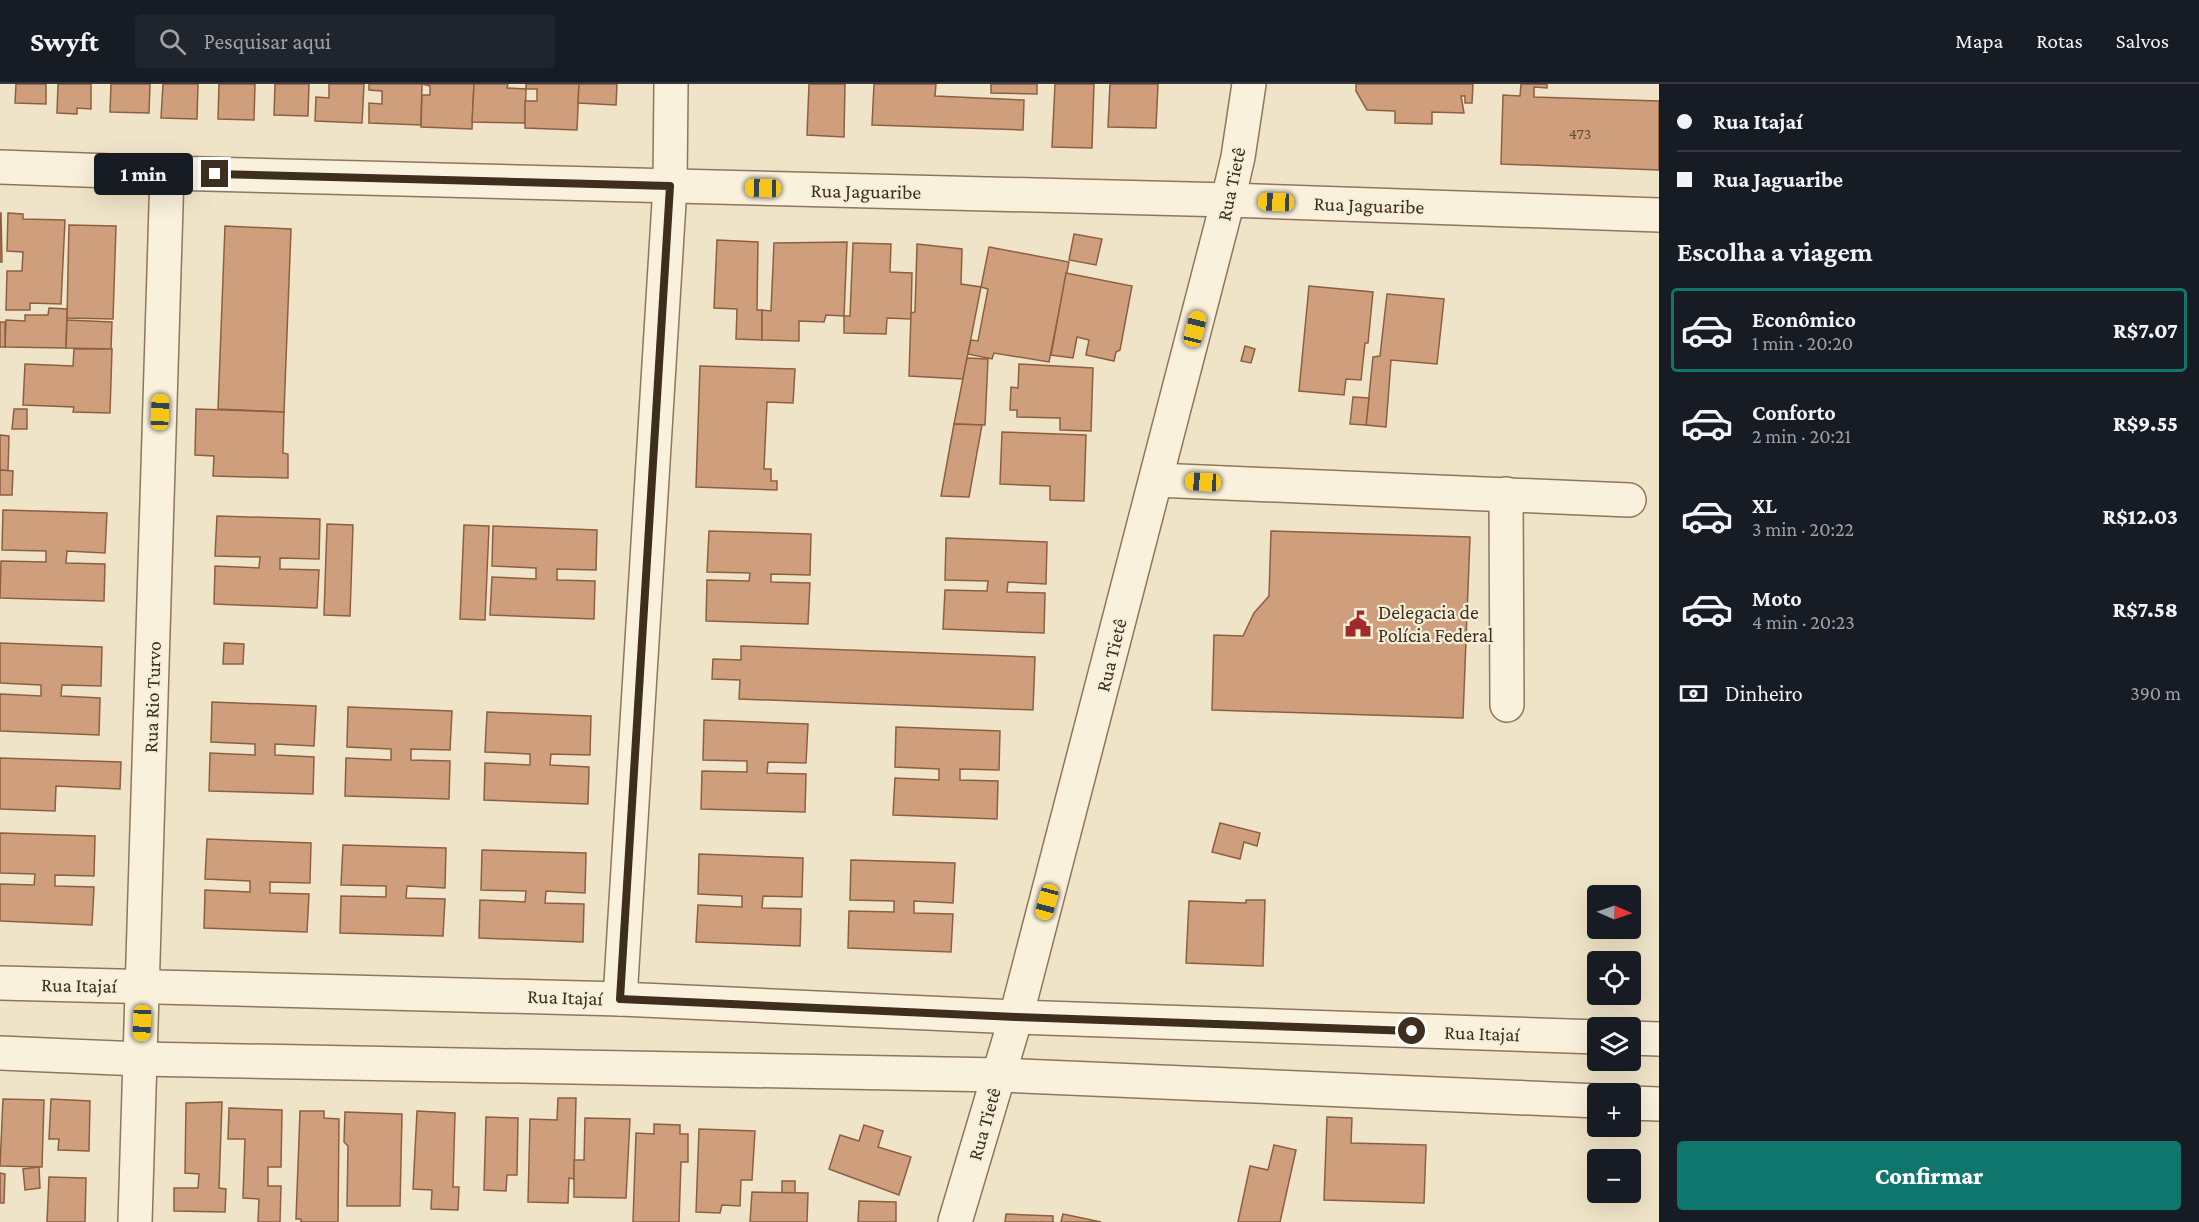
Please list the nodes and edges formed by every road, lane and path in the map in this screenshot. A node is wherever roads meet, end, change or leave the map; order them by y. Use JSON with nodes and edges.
{"nodes":[{"id":1,"x":671,"y":84,"type":"edge"},
{"id":2,"x":1249,"y":84,"type":"edge"},
{"id":3,"x":0,"y":166,"type":"edge"},
{"id":4,"x":167,"y":173,"type":"junction"},
{"id":5,"x":670,"y":186,"type":"junction"},
{"id":6,"x":1228,"y":200,"type":"junction"},
{"id":7,"x":1659,"y":215,"type":"edge"},
{"id":8,"x":1156,"y":480,"type":"junction"},
{"id":9,"x":1506,"y":494,"type":"junction"},
{"id":10,"x":1629,"y":500,"type":"dead end"},
{"id":11,"x":1507,"y":705,"type":"dead end"},
{"id":12,"x":0,"y":983,"type":"edge"},
{"id":13,"x":143,"y":986,"type":"junction"},
{"id":14,"x":620,"y":999,"type":"junction"},
{"id":15,"x":1016,"y":1017,"type":"junction"},
{"id":16,"x":1587,"y":1037,"type":"edge"},
{"id":17,"x":1641,"y":1038,"type":"edge"},
{"id":18,"x":1659,"y":1039,"type":"edge"},
{"id":19,"x":0,"y":1053,"type":"edge"},
{"id":20,"x":140,"y":1059,"type":"junction"},
{"id":21,"x":999,"y":1075,"type":"junction"},
{"id":22,"x":1587,"y":1101,"type":"edge"},
{"id":23,"x":1641,"y":1103,"type":"edge"},
{"id":24,"x":1659,"y":1104,"type":"edge"},
{"id":25,"x":135,"y":1222,"type":"edge"},
{"id":26,"x":955,"y":1222,"type":"edge"}],
"edges":[{"from":1,"to":5,"type":"street"},
{"from":2,"to":6,"type":"street","name":"Rua Tietê"},
{"from":3,"to":4,"type":"street","name":"Rua Jaguaribe"},
{"from":4,"to":5,"type":"street","name":"Rua Jaguaribe"},
{"from":4,"to":13,"type":"street","name":"Rua Rio Turvo"},
{"from":5,"to":6,"type":"street","name":"Rua Jaguaribe"},
{"from":5,"to":14,"type":"street"},
{"from":6,"to":7,"type":"street","name":"Rua Jaguaribe"},
{"from":6,"to":8,"type":"street","name":"Rua Tietê"},
{"from":8,"to":9,"type":"street"},
{"from":8,"to":15,"type":"street","name":"Rua Tietê"},
{"from":9,"to":10,"type":"street"},
{"from":9,"to":11,"type":"street"},
{"from":12,"to":13,"type":"street","name":"Rua Itajaí"},
{"from":13,"to":14,"type":"street","name":"Rua Itajaí"},
{"from":13,"to":20,"type":"street","name":"Rua Rio Turvo"},
{"from":14,"to":15,"type":"street","name":"Rua Itajaí"},
{"from":15,"to":16,"type":"street","name":"Rua Itajaí"},
{"from":15,"to":21,"type":"street","name":"Rua Tietê"},
{"from":17,"to":18,"type":"street"},
{"from":19,"to":20,"type":"street"},
{"from":20,"to":21,"type":"street"},
{"from":20,"to":25,"type":"street","name":"Rua Rio Turvo"},
{"from":21,"to":22,"type":"street"},
{"from":21,"to":26,"type":"street","name":"Rua Tietê"},
{"from":23,"to":24,"type":"street"}]}
